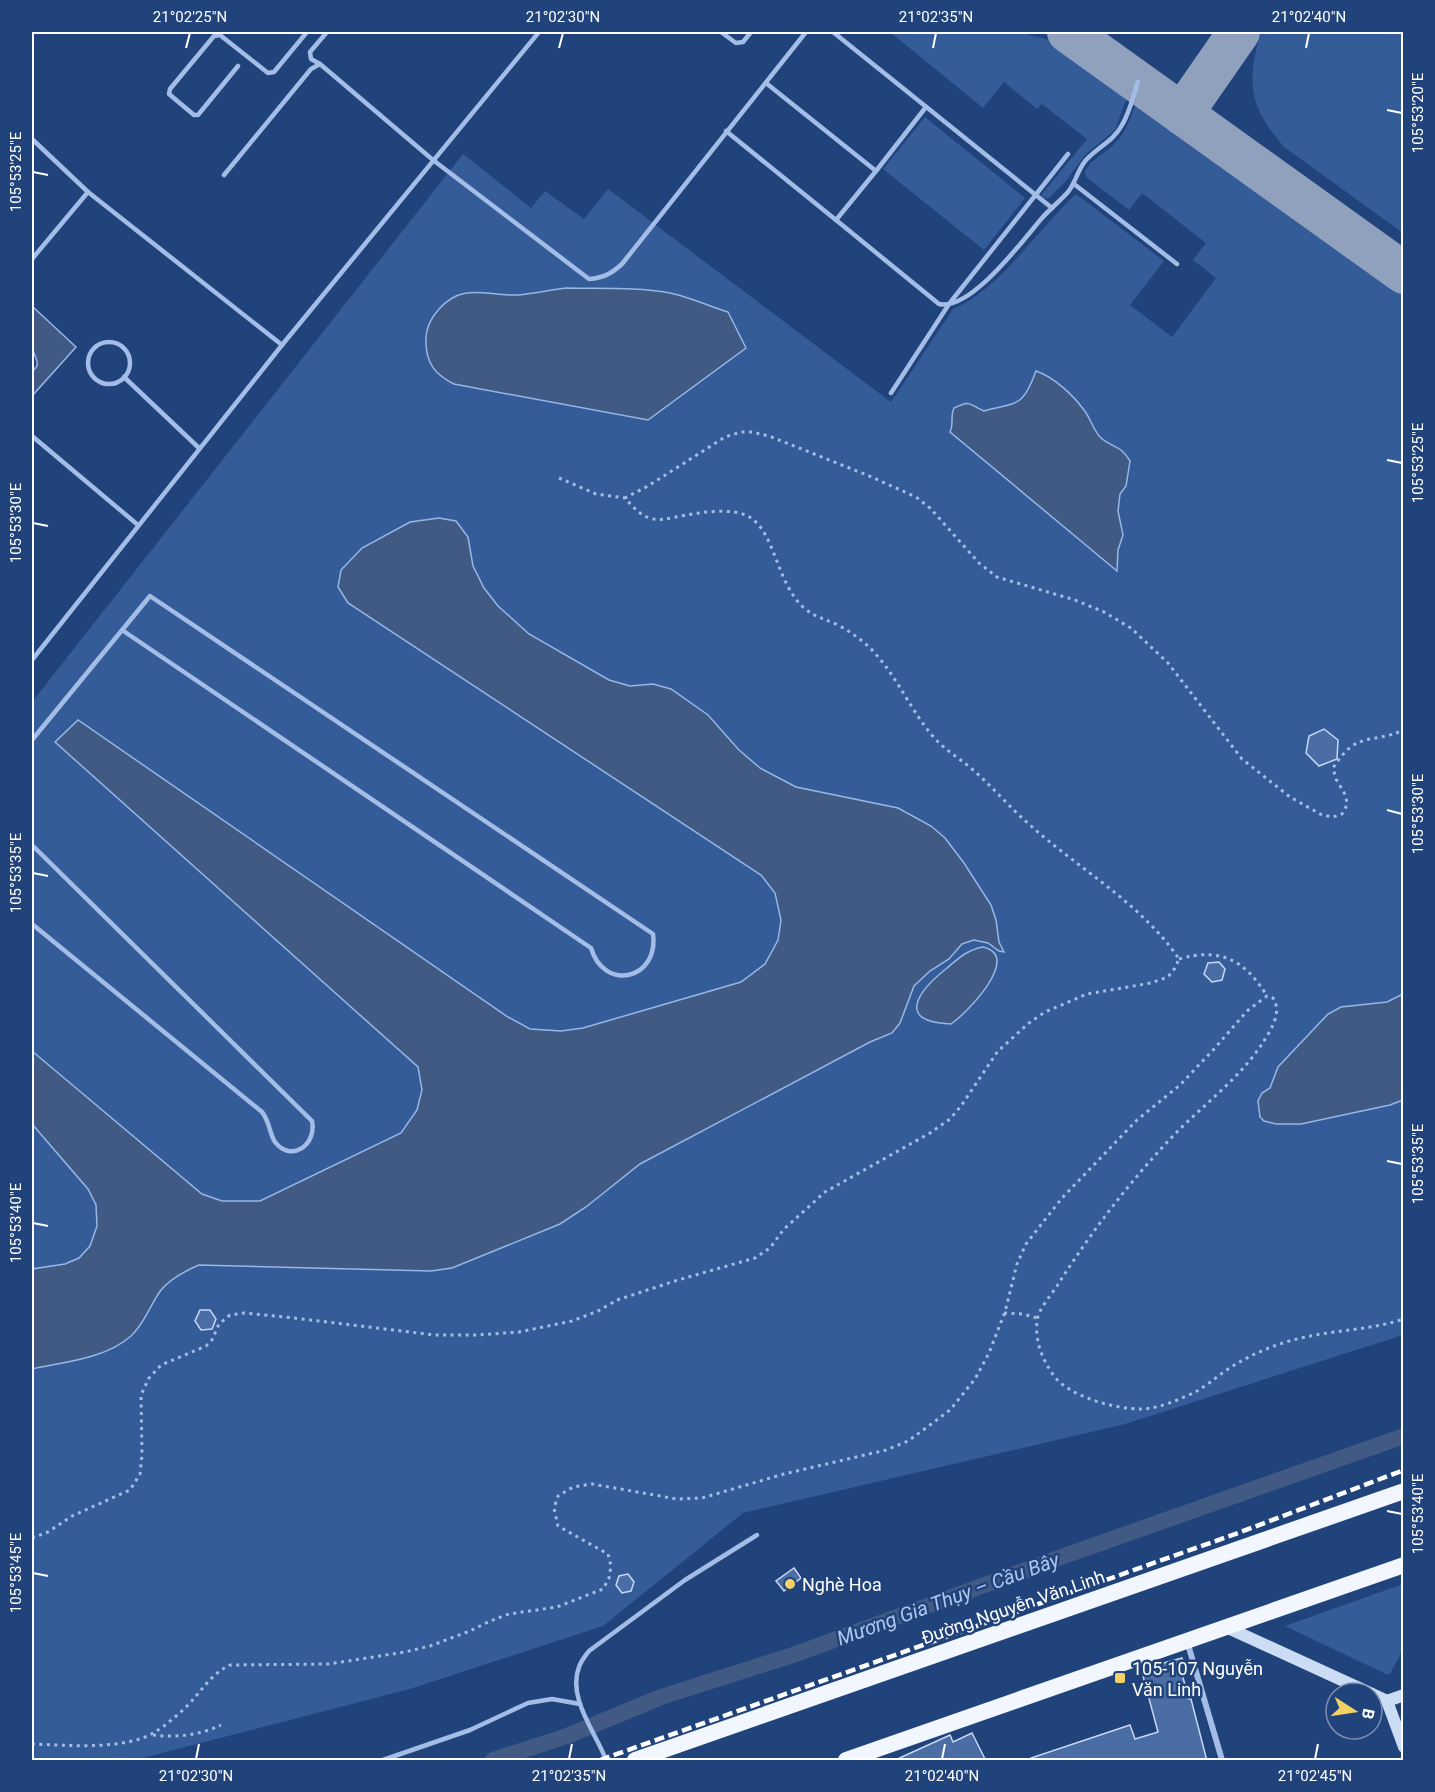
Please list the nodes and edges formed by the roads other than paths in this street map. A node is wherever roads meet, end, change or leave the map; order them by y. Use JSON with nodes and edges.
{"nodes":[{"id":1,"x":307,"y":32,"type":"edge"},
{"id":2,"x":327,"y":32,"type":"edge"},
{"id":3,"x":539,"y":32,"type":"edge"},
{"id":4,"x":721,"y":32,"type":"edge"},
{"id":5,"x":751,"y":32,"type":"edge"},
{"id":6,"x":806,"y":32,"type":"edge"},
{"id":7,"x":833,"y":32,"type":"edge"},
{"id":8,"x":320,"y":64,"type":"junction"},
{"id":9,"x":238,"y":66,"type":"dead end"},
{"id":10,"x":1137,"y":82,"type":"dead end"},
{"id":11,"x":766,"y":83,"type":"junction"},
{"id":12,"x":926,"y":107,"type":"junction"},
{"id":13,"x":726,"y":131,"type":"junction"},
{"id":14,"x":32,"y":139,"type":"edge"},
{"id":15,"x":1068,"y":154,"type":"dead end"},
{"id":16,"x":433,"y":160,"type":"junction"},
{"id":17,"x":876,"y":171,"type":"junction"},
{"id":18,"x":224,"y":175,"type":"dead end"},
{"id":19,"x":1074,"y":184,"type":"junction"},
{"id":20,"x":88,"y":192,"type":"junction"},
{"id":21,"x":1035,"y":194,"type":"junction"},
{"id":22,"x":1052,"y":208,"type":"junction"},
{"id":23,"x":836,"y":220,"type":"junction"},
{"id":24,"x":32,"y":259,"type":"edge"},
{"id":25,"x":1178,"y":264,"type":"dead end"},
{"id":26,"x":948,"y":304,"type":"junction"},
{"id":27,"x":282,"y":345,"type":"junction"},
{"id":28,"x":124,"y":377,"type":"junction"},
{"id":29,"x":891,"y":393,"type":"dead end"},
{"id":30,"x":32,"y":436,"type":"edge"},
{"id":31,"x":199,"y":448,"type":"junction"},
{"id":32,"x":138,"y":525,"type":"junction"},
{"id":33,"x":122,"y":630,"type":"junction"},
{"id":34,"x":32,"y":660,"type":"edge"},
{"id":35,"x":32,"y":740,"type":"edge"},
{"id":36,"x":32,"y":845,"type":"edge"},
{"id":37,"x":32,"y":924,"type":"edge"},
{"id":38,"x":1404,"y":1491,"type":"edge"},
{"id":39,"x":757,"y":1535,"type":"dead end"},
{"id":40,"x":1404,"y":1565,"type":"edge"},
{"id":41,"x":1226,"y":1627,"type":"junction"},
{"id":42,"x":1187,"y":1641,"type":"junction"},
{"id":43,"x":1345,"y":1681,"type":"edge"},
{"id":44,"x":1404,"y":1695,"type":"edge"},
{"id":45,"x":1384,"y":1700,"type":"edge"},
{"id":46,"x":1387,"y":1701,"type":"junction"},
{"id":47,"x":580,"y":1704,"type":"junction"},
{"id":48,"x":1404,"y":1747,"type":"edge"},
{"id":49,"x":865,"y":1757,"type":"edge"},
{"id":50,"x":383,"y":1761,"type":"edge"},
{"id":51,"x":606,"y":1761,"type":"edge"},
{"id":52,"x":635,"y":1761,"type":"edge"},
{"id":53,"x":846,"y":1761,"type":"edge"},
{"id":54,"x":1222,"y":1761,"type":"edge"}],
"edges":[{"from":1,"to":9,"type":"lane"},
{"from":2,"to":8,"type":"lane"},
{"from":3,"to":16,"type":"lane"},
{"from":4,"to":5,"type":"lane"},
{"from":6,"to":11,"type":"lane"},
{"from":7,"to":12,"type":"lane"},
{"from":8,"to":16,"type":"lane"},
{"from":8,"to":18,"type":"lane"},
{"from":10,"to":19,"type":"lane"},
{"from":11,"to":13,"type":"lane"},
{"from":11,"to":17,"type":"lane"},
{"from":12,"to":17,"type":"lane"},
{"from":12,"to":21,"type":"lane"},
{"from":13,"to":16,"type":"lane"},
{"from":13,"to":23,"type":"lane"},
{"from":14,"to":20,"type":"lane"},
{"from":15,"to":21,"type":"lane"},
{"from":16,"to":27,"type":"lane"},
{"from":17,"to":23,"type":"lane"},
{"from":19,"to":22,"type":"lane"},
{"from":19,"to":25,"type":"lane"},
{"from":20,"to":24,"type":"lane"},
{"from":20,"to":27,"type":"lane"},
{"from":21,"to":22,"type":"lane"},
{"from":21,"to":26,"type":"lane"},
{"from":22,"to":26,"type":"lane"},
{"from":23,"to":26,"type":"lane"},
{"from":26,"to":29,"type":"lane"},
{"from":27,"to":31,"type":"lane"},
{"from":28,"to":28,"type":"lane"},
{"from":28,"to":31,"type":"lane"},
{"from":30,"to":32,"type":"lane"},
{"from":31,"to":32,"type":"lane"},
{"from":32,"to":34,"type":"lane"},
{"from":33,"to":33,"type":"lane"},
{"from":33,"to":35,"type":"lane"},
{"from":36,"to":37,"type":"lane"},
{"from":38,"to":52,"type":"highway","name":"Đường Nguyễn Văn Linh"},
{"from":39,"to":47,"type":"lane"},
{"from":40,"to":41,"type":"highway"},
{"from":41,"to":42,"type":"highway"},
{"from":41,"to":43,"type":"main road"},
{"from":42,"to":49,"type":"highway"},
{"from":42,"to":54,"type":"street"},
{"from":44,"to":46,"type":"main road"},
{"from":45,"to":46,"type":"main road"},
{"from":46,"to":48,"type":"main road"},
{"from":47,"to":50,"type":"lane"},
{"from":47,"to":51,"type":"lane"},
{"from":49,"to":53,"type":"highway"}]}
